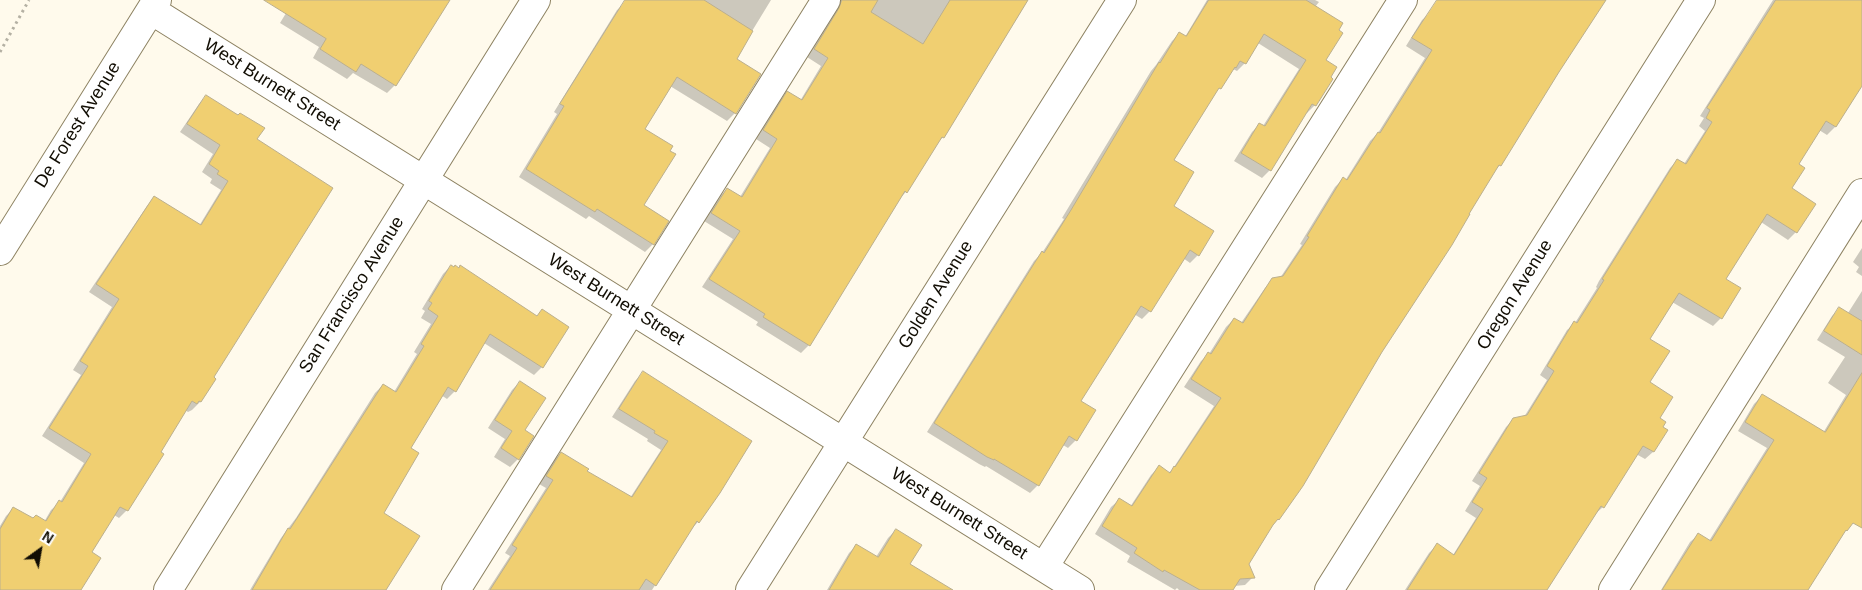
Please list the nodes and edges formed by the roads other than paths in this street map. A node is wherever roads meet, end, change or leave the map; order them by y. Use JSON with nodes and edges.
{"nodes":[{"id":1,"x":536,"y":0,"type":"edge"},
{"id":2,"x":826,"y":0,"type":"edge"},
{"id":3,"x":1122,"y":0,"type":"edge"},
{"id":4,"x":1403,"y":0,"type":"edge"},
{"id":5,"x":1701,"y":0,"type":"edge"},
{"id":6,"x":154,"y":5,"type":"edge"},
{"id":7,"x":424,"y":180,"type":"junction"},
{"id":8,"x":1862,"y":193,"type":"edge"},
{"id":9,"x":0,"y":251,"type":"edge"},
{"id":10,"x":632,"y":310,"type":"junction"},
{"id":11,"x":843,"y":442,"type":"junction"},
{"id":12,"x":1044,"y":567,"type":"junction"},
{"id":13,"x":168,"y":590,"type":"edge"},
{"id":14,"x":456,"y":590,"type":"edge"},
{"id":15,"x":750,"y":590,"type":"edge"},
{"id":16,"x":1080,"y":590,"type":"edge"},
{"id":17,"x":1329,"y":590,"type":"edge"},
{"id":18,"x":1613,"y":590,"type":"edge"}],
"edges":[{"from":1,"to":7,"type":"street","name":"San Francisco Avenue"},
{"from":2,"to":10,"type":"street"},
{"from":3,"to":11,"type":"street","name":"Golden Avenue"},
{"from":4,"to":12,"type":"street"},
{"from":5,"to":17,"type":"street","name":"Oregon Avenue"},
{"from":6,"to":7,"type":"street","name":"West Burnett Street"},
{"from":6,"to":9,"type":"street","name":"De Forest Avenue"},
{"from":7,"to":10,"type":"street","name":"West Burnett Street"},
{"from":7,"to":13,"type":"street","name":"San Francisco Avenue"},
{"from":8,"to":18,"type":"street"},
{"from":10,"to":11,"type":"street","name":"West Burnett Street"},
{"from":10,"to":14,"type":"street"},
{"from":11,"to":12,"type":"street","name":"West Burnett Street"},
{"from":11,"to":15,"type":"street","name":"Golden Avenue"},
{"from":12,"to":16,"type":"street","name":"West Burnett Street"}]}
